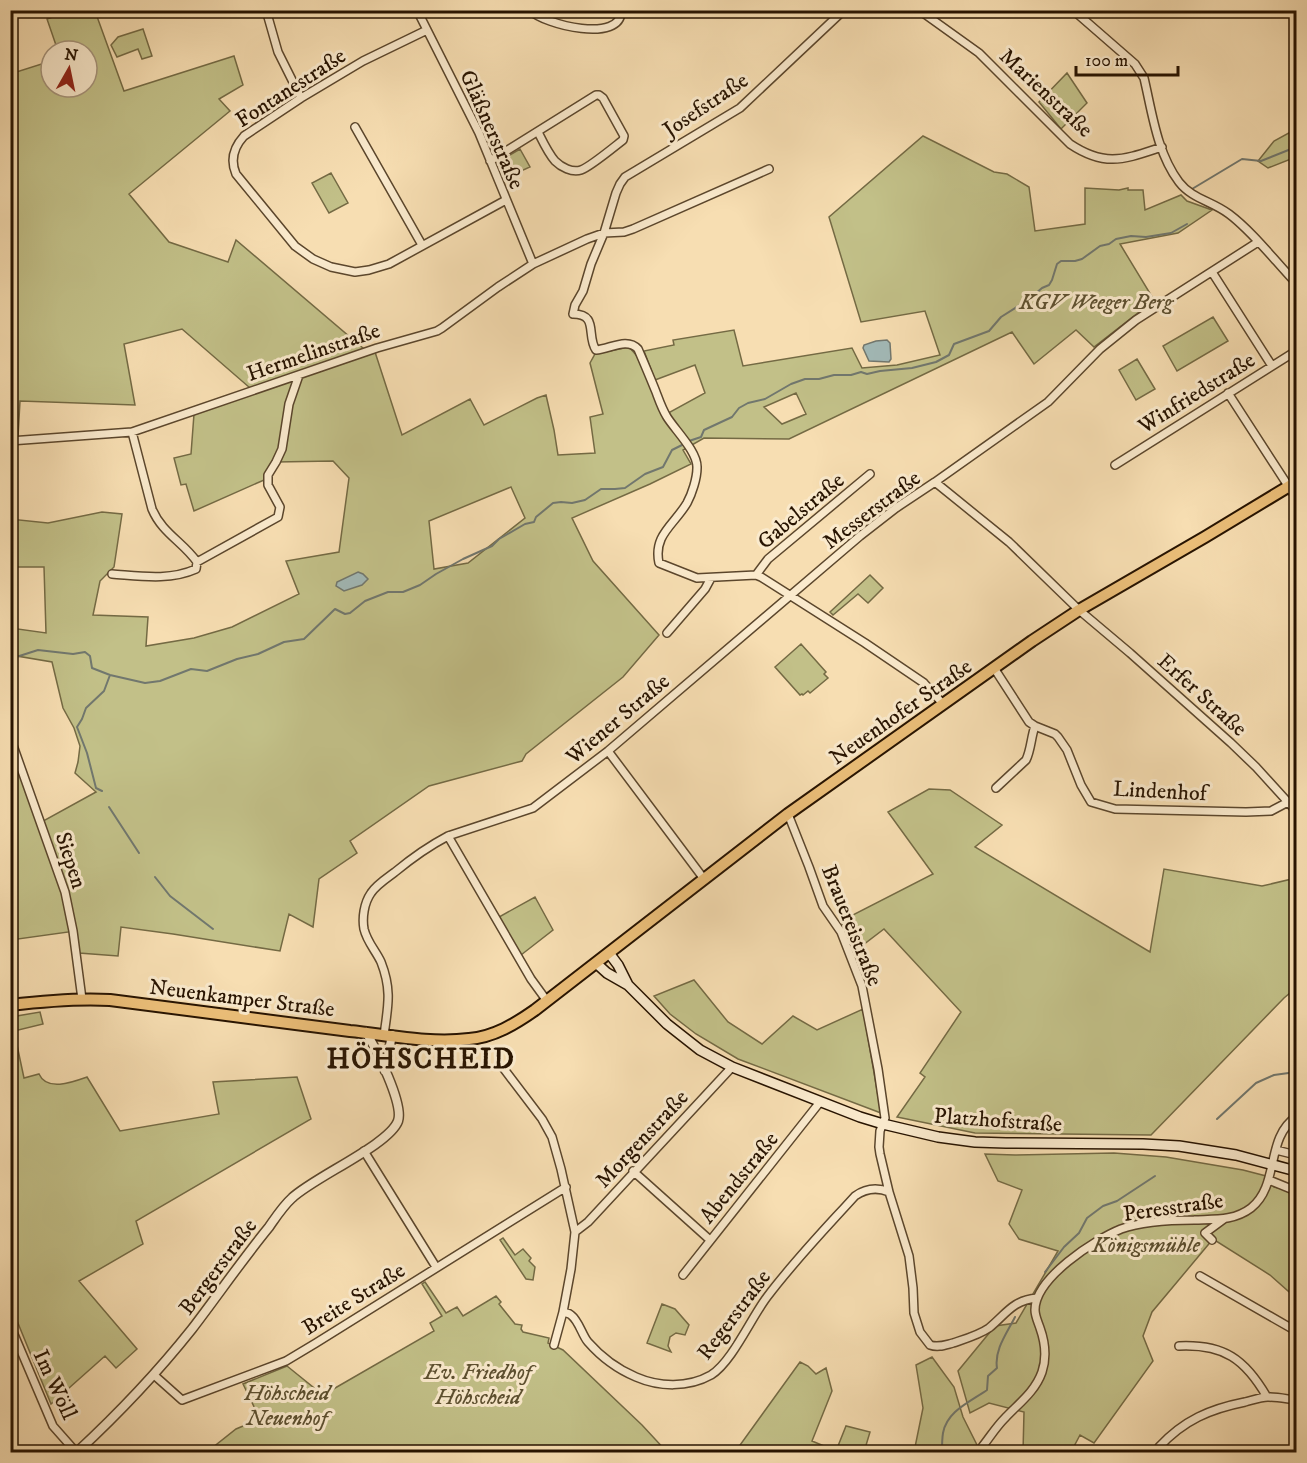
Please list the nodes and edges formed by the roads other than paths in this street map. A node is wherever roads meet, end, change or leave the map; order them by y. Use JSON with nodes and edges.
{"nodes":[{"id":1,"x":266,"y":10,"type":"edge"},
{"id":2,"x":417,"y":10,"type":"edge"},
{"id":3,"x":530,"y":10,"type":"edge"},
{"id":4,"x":621,"y":10,"type":"edge"},
{"id":5,"x":844,"y":10,"type":"edge"},
{"id":6,"x":919,"y":10,"type":"edge"},
{"id":7,"x":1073,"y":10,"type":"edge"},
{"id":8,"x":427,"y":30,"type":"junction"},
{"id":9,"x":301,"y":98,"type":"junction"},
{"id":10,"x":355,"y":127,"type":"dead end"},
{"id":11,"x":538,"y":132,"type":"junction"},
{"id":12,"x":1162,"y":147,"type":"junction"},
{"id":13,"x":490,"y":161,"type":"junction"},
{"id":14,"x":769,"y":169,"type":"dead end"},
{"id":15,"x":506,"y":200,"type":"junction"},
{"id":16,"x":603,"y":233,"type":"junction"},
{"id":17,"x":1258,"y":242,"type":"junction"},
{"id":18,"x":422,"y":245,"type":"junction"},
{"id":19,"x":533,"y":264,"type":"junction"},
{"id":20,"x":1212,"y":272,"type":"junction"},
{"id":21,"x":1296,"y":283,"type":"edge"},
{"id":22,"x":1296,"y":351,"type":"edge"},
{"id":23,"x":1272,"y":366,"type":"junction"},
{"id":24,"x":300,"y":375,"type":"junction"},
{"id":25,"x":1228,"y":393,"type":"junction"},
{"id":26,"x":132,"y":432,"type":"junction"},
{"id":27,"x":10,"y":441,"type":"edge"},
{"id":28,"x":1115,"y":465,"type":"dead end"},
{"id":29,"x":870,"y":474,"type":"dead end"},
{"id":30,"x":935,"y":482,"type":"junction"},
{"id":31,"x":1292,"y":484,"type":"edge"},
{"id":32,"x":1296,"y":498,"type":"edge"},
{"id":33,"x":197,"y":561,"type":"junction"},
{"id":34,"x":112,"y":574,"type":"dead end"},
{"id":35,"x":756,"y":575,"type":"junction"},
{"id":36,"x":711,"y":578,"type":"junction"},
{"id":37,"x":790,"y":595,"type":"junction"},
{"id":38,"x":1079,"y":610,"type":"junction"},
{"id":39,"x":667,"y":633,"type":"dead end"},
{"id":40,"x":994,"y":668,"type":"junction"},
{"id":41,"x":943,"y":704,"type":"junction"},
{"id":42,"x":1035,"y":726,"type":"junction"},
{"id":43,"x":10,"y":737,"type":"edge"},
{"id":44,"x":608,"y":751,"type":"junction"},
{"id":45,"x":996,"y":788,"type":"dead end"},
{"id":46,"x":1288,"y":802,"type":"junction"},
{"id":47,"x":1296,"y":811,"type":"edge"},
{"id":48,"x":788,"y":814,"type":"junction"},
{"id":49,"x":448,"y":836,"type":"junction"},
{"id":50,"x":704,"y":879,"type":"junction"},
{"id":51,"x":609,"y":953,"type":"junction"},
{"id":52,"x":597,"y":963,"type":"junction"},
{"id":53,"x":628,"y":985,"type":"junction"},
{"id":54,"x":82,"y":999,"type":"junction"},
{"id":55,"x":547,"y":1001,"type":"junction"},
{"id":56,"x":10,"y":1005,"type":"edge"},
{"id":57,"x":366,"y":1032,"type":"junction"},
{"id":58,"x":388,"y":1035,"type":"junction"},
{"id":59,"x":469,"y":1039,"type":"joint"},
{"id":60,"x":376,"y":1049,"type":"junction"},
{"id":61,"x":732,"y":1067,"type":"junction"},
{"id":62,"x":504,"y":1069,"type":"dead end"},
{"id":63,"x":385,"y":1071,"type":"junction"},
{"id":64,"x":820,"y":1102,"type":"junction"},
{"id":65,"x":1296,"y":1117,"type":"edge"},
{"id":66,"x":883,"y":1124,"type":"junction"},
{"id":67,"x":1277,"y":1147,"type":"junction"},
{"id":68,"x":364,"y":1151,"type":"junction"},
{"id":69,"x":1296,"y":1155,"type":"edge"},
{"id":70,"x":1273,"y":1165,"type":"junction"},
{"id":71,"x":633,"y":1171,"type":"junction"},
{"id":72,"x":1296,"y":1171,"type":"edge"},
{"id":73,"x":1269,"y":1180,"type":"junction"},
{"id":74,"x":566,"y":1186,"type":"junction"},
{"id":75,"x":1296,"y":1191,"type":"edge"},
{"id":76,"x":889,"y":1192,"type":"junction"},
{"id":77,"x":1224,"y":1220,"type":"junction"},
{"id":78,"x":575,"y":1232,"type":"junction"},
{"id":79,"x":710,"y":1240,"type":"junction"},
{"id":80,"x":1212,"y":1240,"type":"dead end"},
{"id":81,"x":436,"y":1267,"type":"junction"},
{"id":82,"x":683,"y":1275,"type":"dead end"},
{"id":83,"x":1200,"y":1276,"type":"dead end"},
{"id":84,"x":1037,"y":1298,"type":"junction"},
{"id":85,"x":563,"y":1312,"type":"junction"},
{"id":86,"x":10,"y":1325,"type":"edge"},
{"id":87,"x":1296,"y":1330,"type":"edge"},
{"id":88,"x":554,"y":1345,"type":"dead end"},
{"id":89,"x":1179,"y":1346,"type":"dead end"},
{"id":90,"x":154,"y":1375,"type":"junction"},
{"id":91,"x":1267,"y":1397,"type":"junction"},
{"id":92,"x":1296,"y":1400,"type":"edge"},
{"id":93,"x":1159,"y":1447,"type":"dead end"},
{"id":94,"x":76,"y":1452,"type":"edge"},
{"id":95,"x":983,"y":1452,"type":"edge"}],
"edges":[{"from":1,"to":9,"type":"street"},
{"from":2,"to":8,"type":"street","name":"Gläßnerstraße"},
{"from":3,"to":4,"type":"street"},
{"from":5,"to":16,"type":"street","name":"Josefstraße"},
{"from":6,"to":12,"type":"street","name":"Marienstraße"},
{"from":7,"to":12,"type":"street"},
{"from":8,"to":9,"type":"street","name":"Fontanestraße"},
{"from":8,"to":13,"type":"street","name":"Gläßnerstraße"},
{"from":9,"to":18,"type":"street","name":"Fontanestraße"},
{"from":10,"to":18,"type":"street"},
{"from":11,"to":11,"type":"street"},
{"from":11,"to":13,"type":"street"},
{"from":12,"to":17,"type":"street"},
{"from":13,"to":15,"type":"street","name":"Gläßnerstraße"},
{"from":14,"to":16,"type":"street","name":"Hermelinstraße"},
{"from":15,"to":18,"type":"street","name":"Fontanestraße"},
{"from":15,"to":19,"type":"street","name":"Gläßnerstraße"},
{"from":16,"to":19,"type":"street","name":"Hermelinstraße"},
{"from":16,"to":36,"type":"street","name":"Josefstraße"},
{"from":17,"to":20,"type":"street"},
{"from":17,"to":21,"type":"street"},
{"from":19,"to":24,"type":"street","name":"Hermelinstraße"},
{"from":20,"to":23,"type":"street"},
{"from":20,"to":30,"type":"street"},
{"from":22,"to":23,"type":"street","name":"Winfriedstraße"},
{"from":23,"to":25,"type":"street","name":"Winfriedstraße"},
{"from":24,"to":26,"type":"street","name":"Hermelinstraße"},
{"from":24,"to":33,"type":"street"},
{"from":25,"to":28,"type":"street","name":"Winfriedstraße"},
{"from":25,"to":31,"type":"street"},
{"from":26,"to":27,"type":"street","name":"Hermelinstraße"},
{"from":26,"to":33,"type":"street"},
{"from":29,"to":35,"type":"street","name":"Gabelstraße"},
{"from":30,"to":37,"type":"street","name":"Messerstraße"},
{"from":30,"to":38,"type":"street","name":"Messerstraße"},
{"from":31,"to":32,"type":"street"},
{"from":31,"to":38,"type":"main road","name":"Neuenhofer Straße"},
{"from":33,"to":34,"type":"street"},
{"from":35,"to":36,"type":"street"},
{"from":35,"to":37,"type":"street"},
{"from":36,"to":39,"type":"street"},
{"from":37,"to":41,"type":"street"},
{"from":37,"to":44,"type":"street","name":"Wiener Straße"},
{"from":38,"to":40,"type":"main road","name":"Neuenhofer Straße"},
{"from":38,"to":46,"type":"street","name":"Erfer Straße"},
{"from":40,"to":41,"type":"main road","name":"Neuenhofer Straße"},
{"from":40,"to":42,"type":"street","name":"Lindenhof"},
{"from":41,"to":48,"type":"main road","name":"Neuenhofer Straße"},
{"from":42,"to":45,"type":"street"},
{"from":42,"to":46,"type":"street","name":"Lindenhof"},
{"from":43,"to":54,"type":"street","name":"Siepen"},
{"from":44,"to":49,"type":"street","name":"Wiener Straße"},
{"from":44,"to":50,"type":"street"},
{"from":46,"to":47,"type":"street","name":"Erfer Straße"},
{"from":48,"to":50,"type":"main road","name":"Neuenhofer Straße"},
{"from":48,"to":66,"type":"street","name":"Brauereistraße"},
{"from":49,"to":55,"type":"street"},
{"from":49,"to":58,"type":"street","name":"Wiener Straße"},
{"from":50,"to":51,"type":"main road","name":"Neuenhofer Straße"},
{"from":51,"to":52,"type":"main road","name":"Neuenhofer Straße"},
{"from":51,"to":53,"type":"main road","name":"Platzhofstraße"},
{"from":52,"to":53,"type":"main road","name":"Platzhofstraße"},
{"from":52,"to":55,"type":"main road","name":"Neuenhofer Straße"},
{"from":53,"to":61,"type":"main road","name":"Platzhofstraße"},
{"from":54,"to":56,"type":"main road","name":"Neuenkamper Straße"},
{"from":54,"to":57,"type":"main road","name":"Neuenkamper Straße"},
{"from":55,"to":59,"type":"main road","name":"Neuenhofer Straße"},
{"from":57,"to":58,"type":"main road","name":"Neuenkamper Straße"},
{"from":57,"to":60,"type":"street"},
{"from":58,"to":59,"type":"main road","name":"Neuenkamper Straße"},
{"from":58,"to":60,"type":"street"},
{"from":58,"to":63,"type":"street"},
{"from":60,"to":63,"type":"street"},
{"from":61,"to":64,"type":"main road","name":"Platzhofstraße"},
{"from":61,"to":71,"type":"street","name":"Morgenstraße"},
{"from":62,"to":74,"type":"street"},
{"from":63,"to":68,"type":"street","name":"Bergerstraße"},
{"from":64,"to":66,"type":"main road","name":"Platzhofstraße"},
{"from":64,"to":79,"type":"street","name":"Abendstraße"},
{"from":65,"to":67,"type":"street"},
{"from":66,"to":70,"type":"main road","name":"Platzhofstraße"},
{"from":66,"to":76,"type":"street"},
{"from":67,"to":69,"type":"street"},
{"from":67,"to":70,"type":"street","name":"Peresstraße"},
{"from":68,"to":81,"type":"street"},
{"from":68,"to":90,"type":"street","name":"Bergerstraße"},
{"from":70,"to":72,"type":"main road","name":"Platzhofstraße"},
{"from":70,"to":73,"type":"street","name":"Peresstraße"},
{"from":71,"to":78,"type":"street","name":"Morgenstraße"},
{"from":71,"to":79,"type":"street"},
{"from":73,"to":75,"type":"street"},
{"from":73,"to":77,"type":"street","name":"Peresstraße"},
{"from":74,"to":78,"type":"street"},
{"from":74,"to":81,"type":"street","name":"Breite Straße"},
{"from":76,"to":84,"type":"street"},
{"from":76,"to":85,"type":"street","name":"Regerstraße"},
{"from":77,"to":80,"type":"street"},
{"from":77,"to":84,"type":"street","name":"Peresstraße"},
{"from":78,"to":85,"type":"street"},
{"from":79,"to":82,"type":"street","name":"Abendstraße"},
{"from":81,"to":90,"type":"street","name":"Breite Straße"},
{"from":83,"to":87,"type":"street"},
{"from":84,"to":95,"type":"street"},
{"from":85,"to":88,"type":"street"},
{"from":86,"to":94,"type":"street","name":"Im Wöll"},
{"from":89,"to":91,"type":"street"},
{"from":90,"to":94,"type":"street","name":"Bergerstraße"},
{"from":91,"to":92,"type":"street"},
{"from":91,"to":93,"type":"street"}]}
